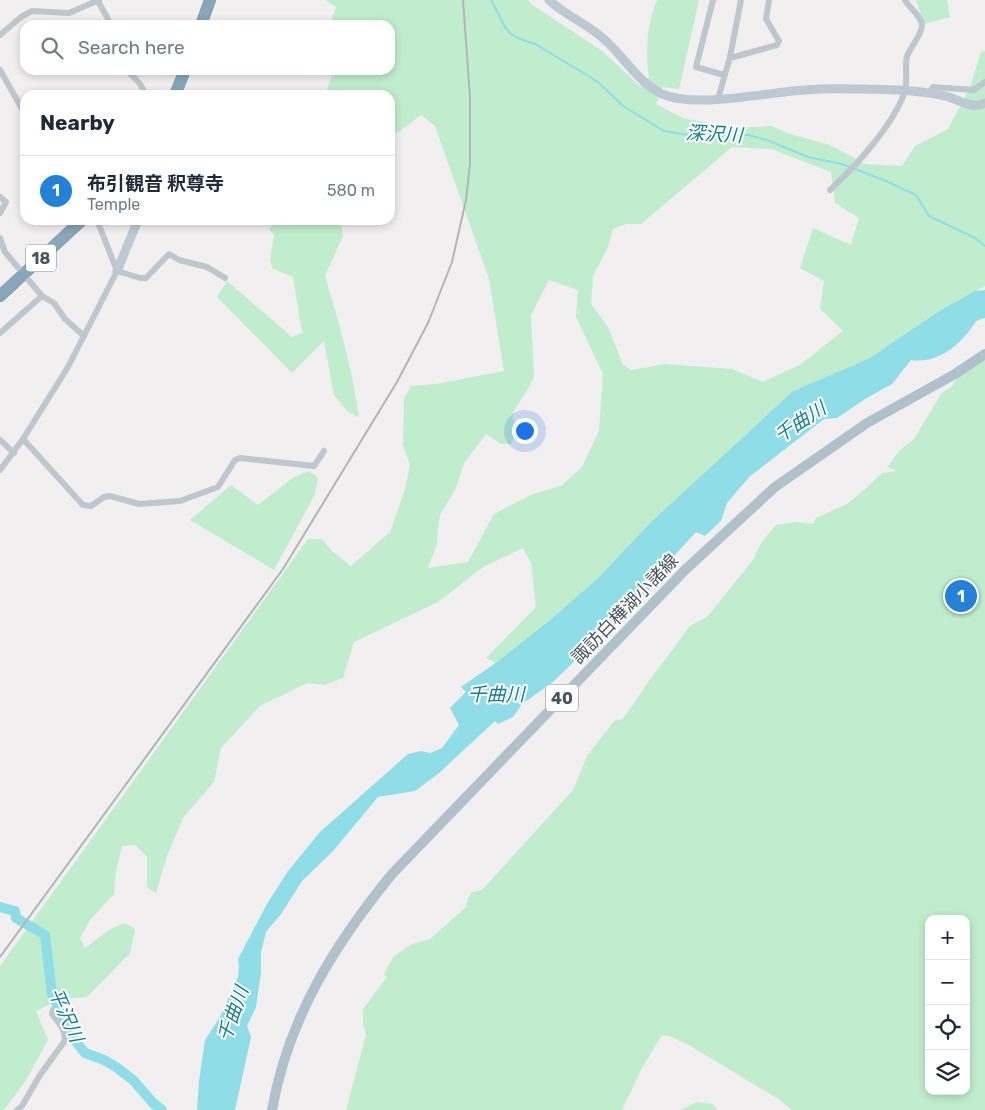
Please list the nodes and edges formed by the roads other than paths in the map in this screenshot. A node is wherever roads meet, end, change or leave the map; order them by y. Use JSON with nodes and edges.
{"nodes":[{"id":1,"x":98,"y":0,"type":"edge"},
{"id":2,"x":210,"y":0,"type":"edge"},
{"id":3,"x":549,"y":0,"type":"edge"},
{"id":4,"x":713,"y":0,"type":"edge"},
{"id":5,"x":741,"y":0,"type":"edge"},
{"id":6,"x":769,"y":0,"type":"edge"},
{"id":7,"x":904,"y":0,"type":"edge"},
{"id":8,"x":108,"y":20,"type":"edge"},
{"id":9,"x":203,"y":20,"type":"edge"},
{"id":10,"x":0,"y":35,"type":"edge"},
{"id":11,"x":730,"y":57,"type":"junction"},
{"id":12,"x":0,"y":70,"type":"edge"},
{"id":13,"x":132,"y":75,"type":"edge"},
{"id":14,"x":183,"y":75,"type":"edge"},
{"id":15,"x":724,"y":75,"type":"junction"},
{"id":16,"x":985,"y":82,"type":"edge"},
{"id":17,"x":143,"y":90,"type":"edge"},
{"id":18,"x":177,"y":90,"type":"edge"},
{"id":19,"x":905,"y":92,"type":"junction"},
{"id":20,"x":929,"y":93,"type":"junction"},
{"id":21,"x":718,"y":99,"type":"junction"},
{"id":22,"x":985,"y":103,"type":"edge"},
{"id":23,"x":20,"y":105,"type":"edge"},
{"id":24,"x":830,"y":190,"type":"dead end"},
{"id":25,"x":0,"y":197,"type":"edge"},
{"id":26,"x":0,"y":213,"type":"edge"},
{"id":27,"x":77,"y":225,"type":"edge"},
{"id":28,"x":98,"y":225,"type":"edge"},
{"id":29,"x":136,"y":225,"type":"edge"},
{"id":30,"x":0,"y":238,"type":"edge"},
{"id":31,"x":117,"y":271,"type":"junction"},
{"id":32,"x":24,"y":274,"type":"junction"},
{"id":33,"x":225,"y":278,"type":"dead end"},
{"id":34,"x":0,"y":296,"type":"edge"},
{"id":35,"x":42,"y":296,"type":"junction"},
{"id":36,"x":0,"y":333,"type":"edge"},
{"id":37,"x":84,"y":336,"type":"junction"},
{"id":38,"x":985,"y":354,"type":"edge"},
{"id":39,"x":23,"y":439,"type":"junction"},
{"id":40,"x":0,"y":440,"type":"edge"},
{"id":41,"x":324,"y":451,"type":"dead end"},
{"id":42,"x":14,"y":453,"type":"junction"},
{"id":43,"x":0,"y":470,"type":"edge"},
{"id":44,"x":53,"y":1010,"type":"dead end"},
{"id":45,"x":17,"y":1110,"type":"edge"},
{"id":46,"x":272,"y":1110,"type":"edge"}],
"edges":[{"from":1,"to":8,"type":"street"},
{"from":1,"to":10,"type":"street"},
{"from":2,"to":9,"type":"highway"},
{"from":3,"to":21,"type":"street"},
{"from":4,"to":15,"type":"street"},
{"from":5,"to":11,"type":"street"},
{"from":6,"to":11,"type":"street"},
{"from":7,"to":19,"type":"street"},
{"from":11,"to":15,"type":"street"},
{"from":12,"to":23,"type":"street"},
{"from":13,"to":17,"type":"street"},
{"from":14,"to":18,"type":"highway"},
{"from":15,"to":21,"type":"street"},
{"from":16,"to":20,"type":"street"},
{"from":19,"to":20,"type":"street"},
{"from":19,"to":21,"type":"street"},
{"from":19,"to":24,"type":"street"},
{"from":20,"to":22,"type":"street"},
{"from":25,"to":26,"type":"street"},
{"from":27,"to":32,"type":"highway","number":"18"},
{"from":28,"to":31,"type":"street"},
{"from":29,"to":31,"type":"street"},
{"from":30,"to":32,"type":"street"},
{"from":31,"to":33,"type":"street"},
{"from":31,"to":37,"type":"street"},
{"from":32,"to":34,"type":"highway","number":"18"},
{"from":32,"to":35,"type":"street"},
{"from":35,"to":36,"type":"street"},
{"from":35,"to":37,"type":"street"},
{"from":37,"to":39,"type":"street"},
{"from":38,"to":46,"type":"main road","name":"諏訪白樺湖小諸線","number":"40"},
{"from":39,"to":41,"type":"street"},
{"from":39,"to":42,"type":"street"},
{"from":40,"to":42,"type":"street"},
{"from":42,"to":43,"type":"street"},
{"from":44,"to":45,"type":"street"}]}
